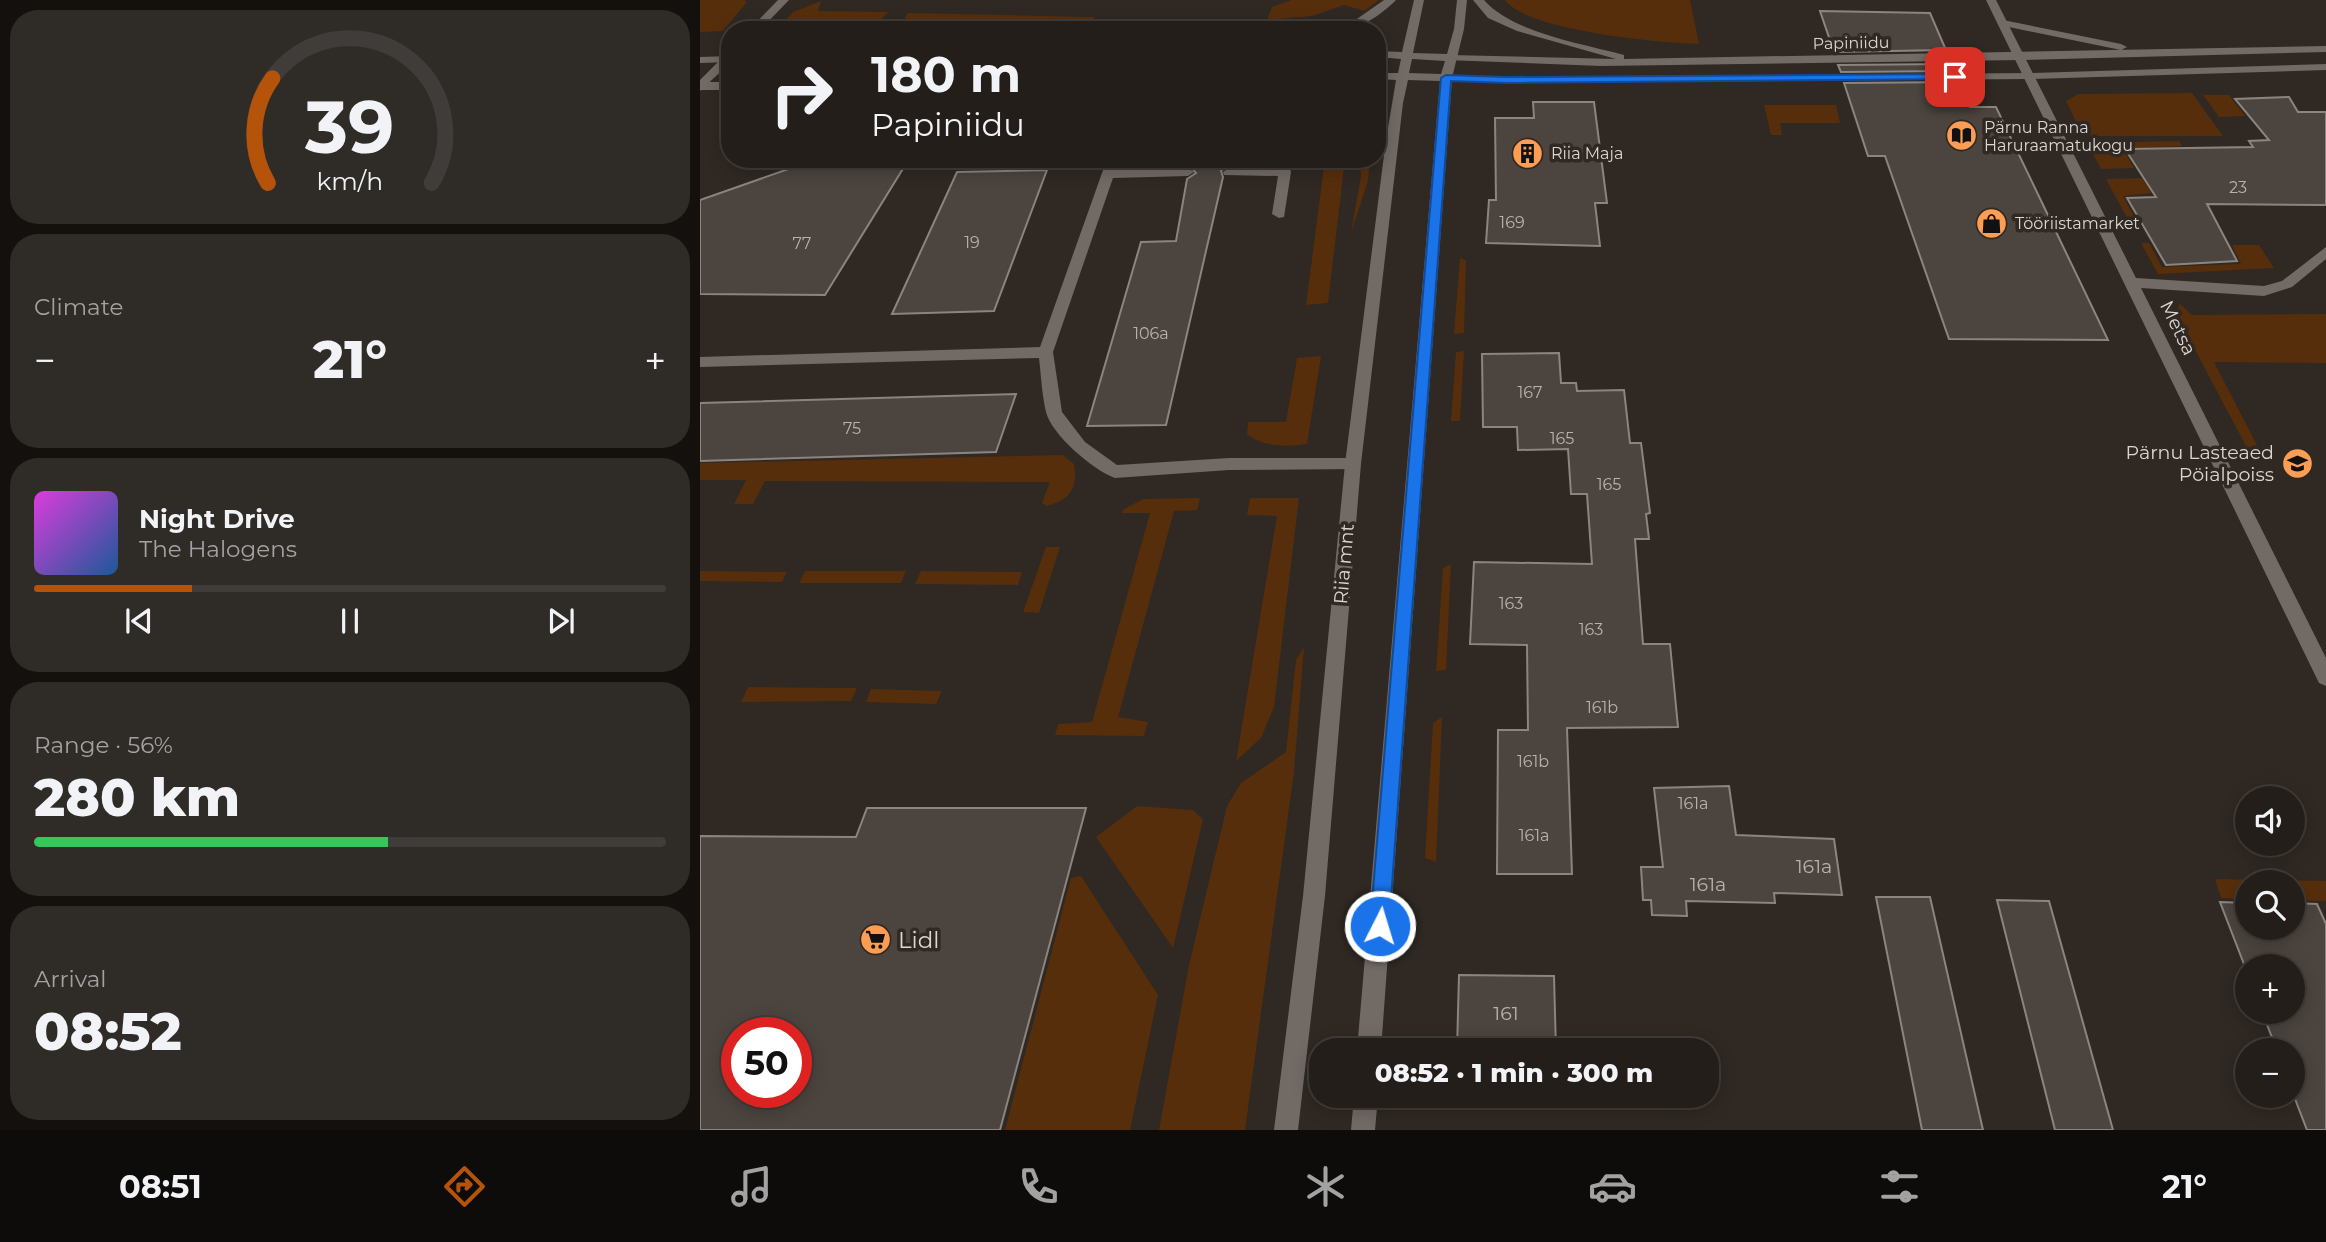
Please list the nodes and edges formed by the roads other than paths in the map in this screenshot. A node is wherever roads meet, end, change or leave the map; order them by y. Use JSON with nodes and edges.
{"nodes":[{"id":1,"x":783,"y":0,"type":"edge"},
{"id":2,"x":1391,"y":0,"type":"edge"},
{"id":3,"x":1419,"y":0,"type":"edge"},
{"id":4,"x":1462,"y":0,"type":"edge"},
{"id":5,"x":1478,"y":0,"type":"edge"},
{"id":6,"x":1990,"y":0,"type":"edge"},
{"id":7,"x":763,"y":21,"type":"edge"},
{"id":8,"x":1361,"y":21,"type":"edge"},
{"id":9,"x":2003,"y":23,"type":"junction"},
{"id":10,"x":2326,"y":49,"type":"edge"},
{"id":11,"x":2156,"y":53,"type":"junction"},
{"id":12,"x":1386,"y":55,"type":"edge"},
{"id":13,"x":1407,"y":56,"type":"junction"},
{"id":14,"x":2021,"y":57,"type":"junction"},
{"id":15,"x":1450,"y":58,"type":"junction"},
{"id":16,"x":721,"y":59,"type":"edge"},
{"id":17,"x":700,"y":60,"type":"edge"},
{"id":18,"x":1633,"y":61,"type":"junction"},
{"id":19,"x":721,"y":66,"type":"edge"},
{"id":20,"x":2326,"y":67,"type":"edge"},
{"id":21,"x":1386,"y":76,"type":"edge"},
{"id":22,"x":2030,"y":76,"type":"junction"},
{"id":23,"x":1402,"y":77,"type":"junction"},
{"id":24,"x":1446,"y":78,"type":"junction"},
{"id":25,"x":700,"y":86,"type":"edge"},
{"id":26,"x":721,"y":86,"type":"edge"},
{"id":27,"x":1386,"y":148,"type":"edge"},
{"id":28,"x":1391,"y":156,"type":"junction"},
{"id":29,"x":1111,"y":168,"type":"edge"},
{"id":30,"x":1126,"y":168,"type":"edge"},
{"id":31,"x":1188,"y":172,"type":"dead end"},
{"id":32,"x":1229,"y":172,"type":"dead end"},
{"id":33,"x":1279,"y":214,"type":"dead end"},
{"id":34,"x":2326,"y":252,"type":"edge"},
{"id":35,"x":2133,"y":284,"type":"junction"},
{"id":36,"x":1046,"y":352,"type":"junction"},
{"id":37,"x":700,"y":362,"type":"edge"},
{"id":38,"x":1353,"y":464,"type":"junction"},
{"id":39,"x":2326,"y":677,"type":"edge"},
{"id":40,"x":1370,"y":1038,"type":"edge"},
{"id":41,"x":1365,"y":1108,"type":"edge"},
{"id":42,"x":1286,"y":1130,"type":"edge"},
{"id":43,"x":1363,"y":1130,"type":"edge"}],
"edges":[{"from":1,"to":7,"type":"street"},
{"from":2,"to":8,"type":"street"},
{"from":3,"to":13,"type":"street","name":"Riia mnt"},
{"from":4,"to":15,"type":"street"},
{"from":5,"to":18,"type":"street"},
{"from":6,"to":9,"type":"street","name":"Metsa"},
{"from":9,"to":11,"type":"street"},
{"from":9,"to":14,"type":"street","name":"Metsa"},
{"from":10,"to":11,"type":"street","name":"Papiniidu"},
{"from":11,"to":14,"type":"street","name":"Papiniidu"},
{"from":12,"to":13,"type":"street","name":"Papiniidu"},
{"from":13,"to":15,"type":"street","name":"Papiniidu"},
{"from":13,"to":23,"type":"street","name":"Riia mnt"},
{"from":14,"to":18,"type":"street","name":"Papiniidu"},
{"from":14,"to":22,"type":"street","name":"Metsa"},
{"from":15,"to":18,"type":"street","name":"Papiniidu"},
{"from":15,"to":24,"type":"street"},
{"from":16,"to":17,"type":"street"},
{"from":19,"to":25,"type":"street"},
{"from":20,"to":22,"type":"street","name":"Papiniidu"},
{"from":21,"to":23,"type":"street","name":"Papiniidu"},
{"from":22,"to":24,"type":"street","name":"Papiniidu"},
{"from":22,"to":35,"type":"street","name":"Metsa"},
{"from":23,"to":24,"type":"street","name":"Papiniidu"},
{"from":23,"to":28,"type":"street","name":"Riia mnt"},
{"from":24,"to":40,"type":"street"},
{"from":25,"to":26,"type":"street"},
{"from":27,"to":28,"type":"street"},
{"from":28,"to":38,"type":"street","name":"Riia mnt"},
{"from":29,"to":36,"type":"street"},
{"from":30,"to":31,"type":"street"},
{"from":32,"to":33,"type":"street"},
{"from":34,"to":35,"type":"street"},
{"from":35,"to":39,"type":"street","name":"Metsa"},
{"from":36,"to":37,"type":"street"},
{"from":36,"to":38,"type":"street"},
{"from":38,"to":42,"type":"street","name":"Riia mnt"},
{"from":41,"to":43,"type":"street"}]}
